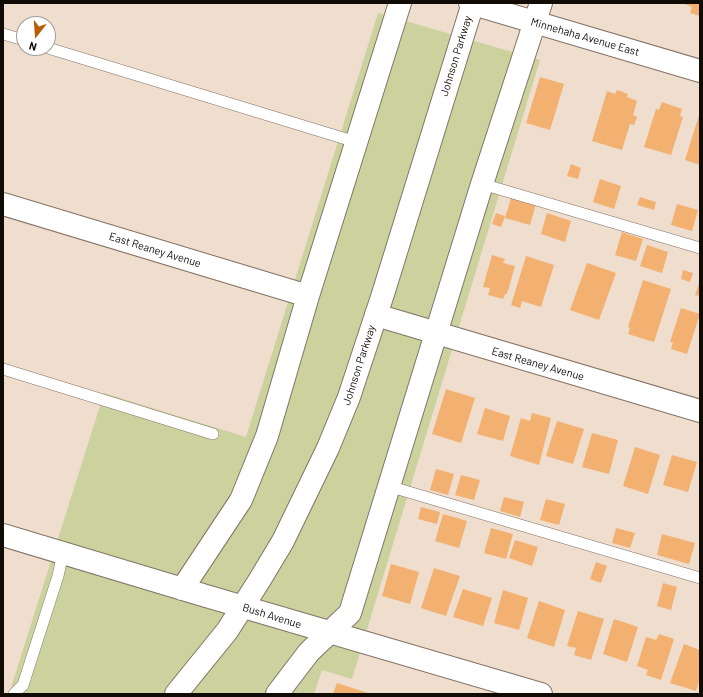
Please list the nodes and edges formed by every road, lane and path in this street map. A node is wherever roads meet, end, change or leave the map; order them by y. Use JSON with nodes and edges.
{"nodes":[{"id":1,"x":400,"y":3,"type":"edge"},
{"id":2,"x":472,"y":3,"type":"edge"},
{"id":3,"x":538,"y":13,"type":"edge"},
{"id":4,"x":3,"y":34,"type":"edge"},
{"id":5,"x":16,"y":38,"type":"edge"},
{"id":6,"x":56,"y":50,"type":"edge"},
{"id":7,"x":700,"y":71,"type":"edge"},
{"id":8,"x":356,"y":142,"type":"junction"},
{"id":9,"x":482,"y":184,"type":"junction"},
{"id":10,"x":3,"y":204,"type":"edge"},
{"id":11,"x":700,"y":248,"type":"edge"},
{"id":12,"x":308,"y":296,"type":"junction"},
{"id":13,"x":376,"y":315,"type":"junction"},
{"id":14,"x":436,"y":334,"type":"junction"},
{"id":15,"x":3,"y":369,"type":"edge"},
{"id":16,"x":700,"y":411,"type":"edge"},
{"id":17,"x":213,"y":434,"type":"dead end"},
{"id":18,"x":388,"y":486,"type":"junction"},
{"id":19,"x":3,"y":535,"type":"edge"},
{"id":20,"x":63,"y":553,"type":"junction"},
{"id":21,"x":700,"y":578,"type":"edge"},
{"id":22,"x":182,"y":589,"type":"junction"},
{"id":23,"x":243,"y":607,"type":"junction"},
{"id":24,"x":329,"y":632,"type":"junction"},
{"id":25,"x":14,"y":694,"type":"edge"},
{"id":26,"x":176,"y":694,"type":"edge"},
{"id":27,"x":277,"y":694,"type":"edge"},
{"id":28,"x":541,"y":694,"type":"edge"}],
"edges":[{"from":1,"to":8,"type":"street"},
{"from":2,"to":3,"type":"street","name":"Minnehaha Avenue East"},
{"from":2,"to":13,"type":"street","name":"Johnson Parkway"},
{"from":3,"to":7,"type":"street","name":"Minnehaha Avenue East"},
{"from":3,"to":9,"type":"street"},
{"from":4,"to":5,"type":"lane"},
{"from":6,"to":8,"type":"lane"},
{"from":8,"to":12,"type":"street"},
{"from":9,"to":11,"type":"lane"},
{"from":9,"to":14,"type":"street"},
{"from":10,"to":12,"type":"street","name":"East Reaney Avenue"},
{"from":12,"to":22,"type":"street"},
{"from":13,"to":14,"type":"street","name":"East Reaney Avenue"},
{"from":13,"to":23,"type":"street","name":"Johnson Parkway"},
{"from":14,"to":16,"type":"street","name":"East Reaney Avenue"},
{"from":14,"to":18,"type":"street"},
{"from":15,"to":17,"type":"lane"},
{"from":18,"to":21,"type":"lane"},
{"from":18,"to":24,"type":"street"},
{"from":19,"to":20,"type":"street","name":"Bush Avenue"},
{"from":20,"to":22,"type":"street","name":"Bush Avenue"},
{"from":20,"to":25,"type":"lane"},
{"from":22,"to":23,"type":"street","name":"Bush Avenue"},
{"from":23,"to":24,"type":"street","name":"Bush Avenue"},
{"from":23,"to":26,"type":"street","name":"Johnson Parkway"},
{"from":24,"to":27,"type":"street"},
{"from":24,"to":28,"type":"street","name":"Bush Avenue"}]}
